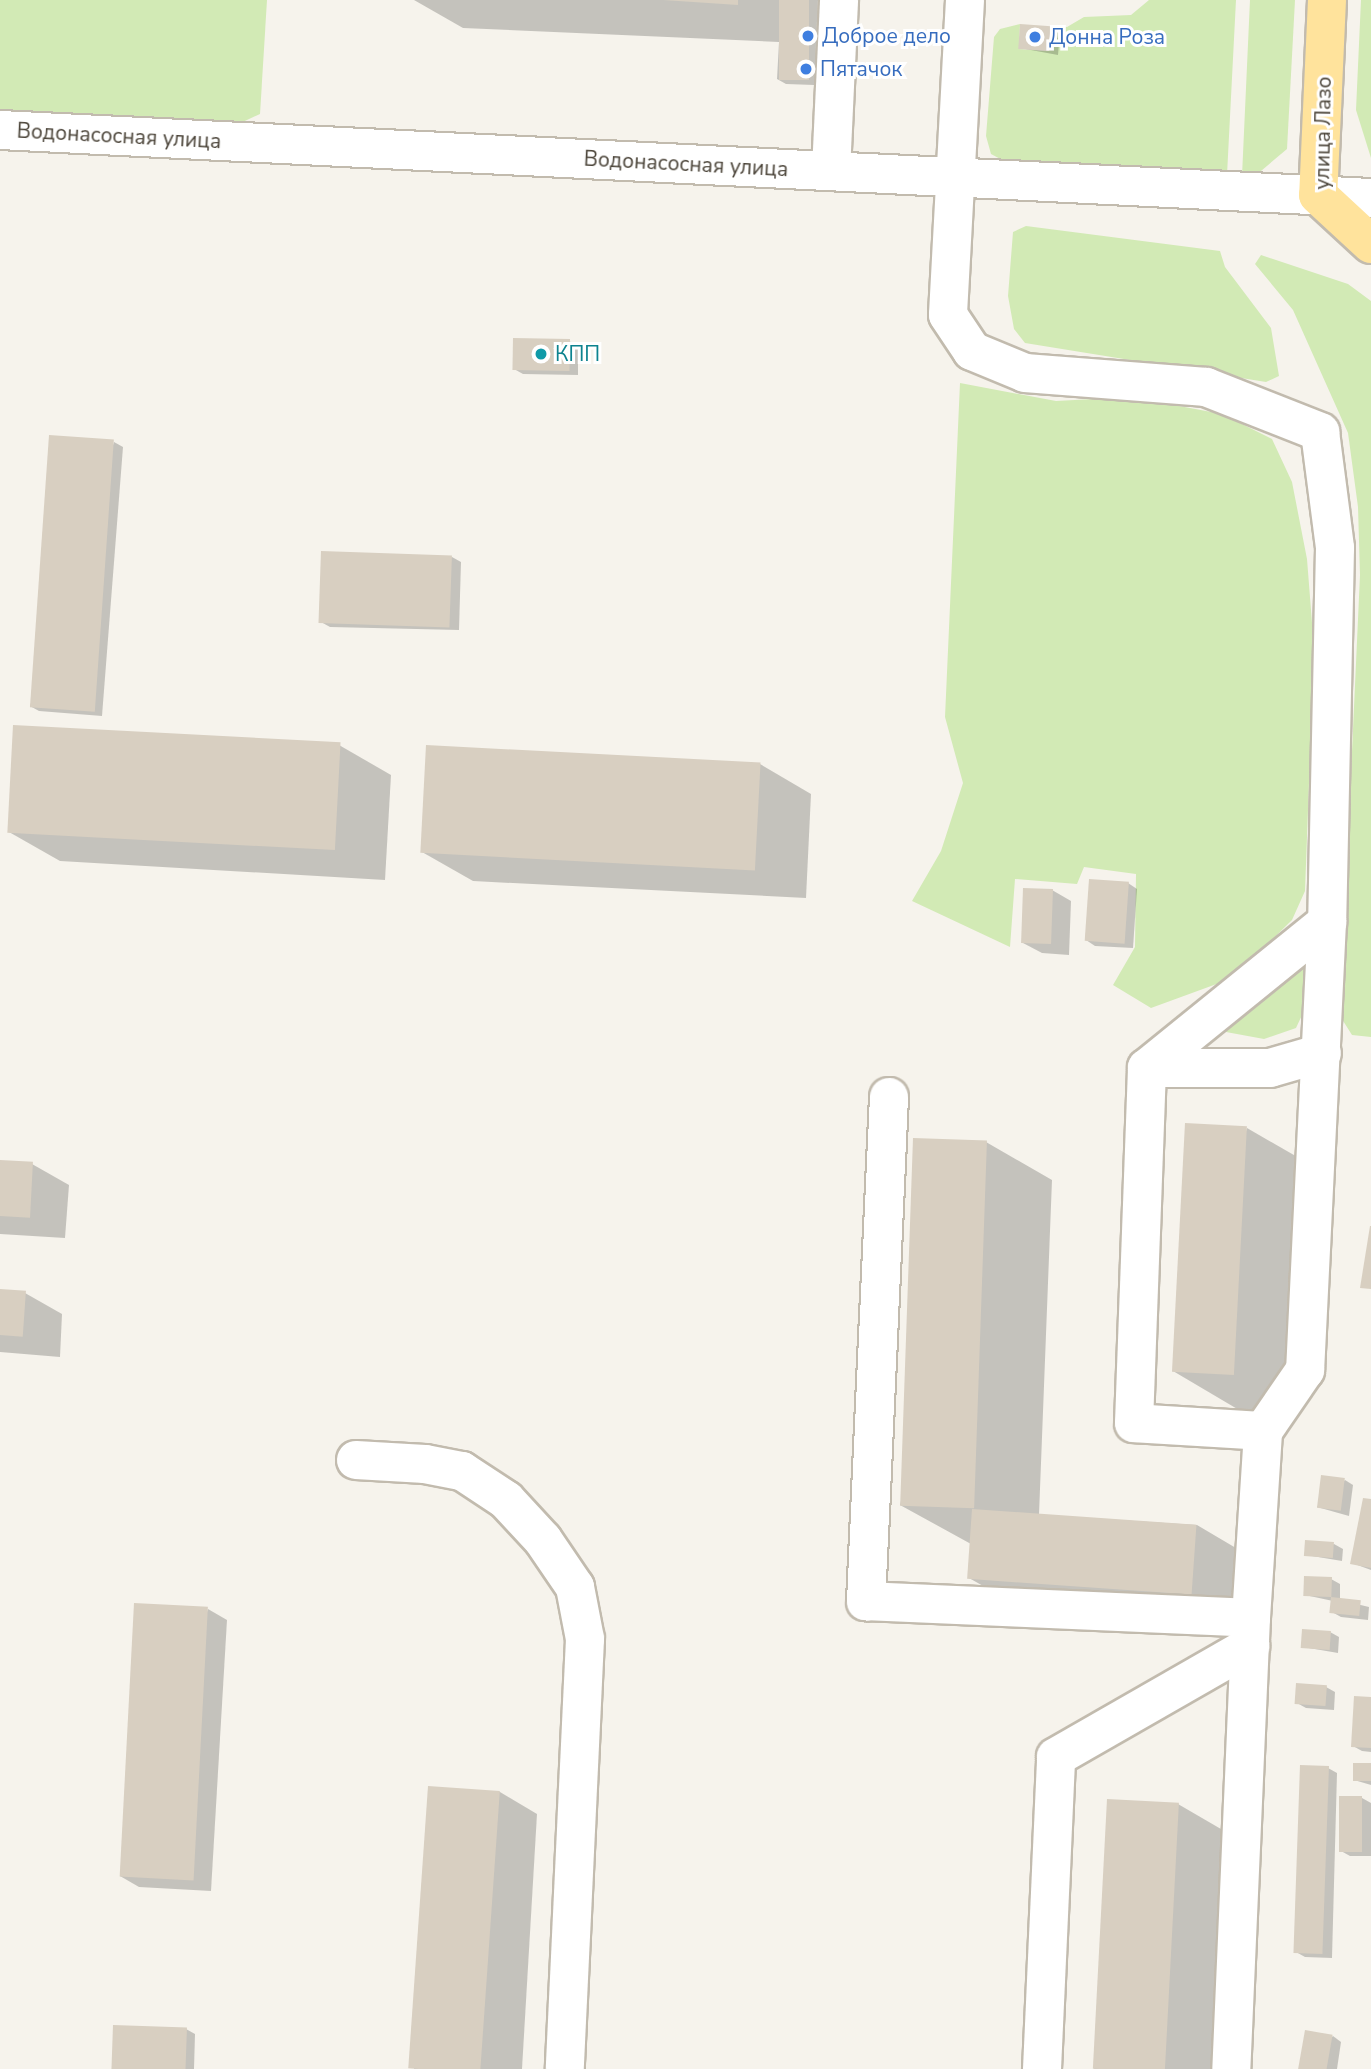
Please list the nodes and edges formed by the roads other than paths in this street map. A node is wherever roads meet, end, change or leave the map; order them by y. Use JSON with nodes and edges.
{"nodes":[{"id":1,"x":839,"y":0,"type":"edge"},
{"id":2,"x":965,"y":0,"type":"edge"},
{"id":3,"x":1327,"y":0,"type":"edge"},
{"id":4,"x":0,"y":130,"type":"edge"},
{"id":5,"x":831,"y":171,"type":"junction"},
{"id":6,"x":953,"y":177,"type":"junction"},
{"id":7,"x":1318,"y":195,"type":"junction"},
{"id":8,"x":1371,"y":198,"type":"edge"},
{"id":9,"x":1371,"y":244,"type":"edge"},
{"id":10,"x":1327,"y":922,"type":"junction"},
{"id":11,"x":1322,"y":1053,"type":"junction"},
{"id":12,"x":1147,"y":1068,"type":"junction"},
{"id":13,"x":889,"y":1097,"type":"dead end"},
{"id":14,"x":1263,"y":1431,"type":"junction"},
{"id":15,"x":356,"y":1460,"type":"dead end"},
{"id":16,"x":1250,"y":1632,"type":"junction"},
{"id":17,"x":565,"y":2069,"type":"edge"},
{"id":18,"x":1042,"y":2069,"type":"edge"},
{"id":19,"x":1231,"y":2069,"type":"edge"}],
"edges":[{"from":1,"to":5,"type":"street"},
{"from":2,"to":6,"type":"street"},
{"from":3,"to":7,"type":"main road","name":"улица Лазо"},
{"from":4,"to":5,"type":"street","name":"Водонасосная улица"},
{"from":5,"to":6,"type":"street","name":"Водонасосная улица"},
{"from":6,"to":7,"type":"street","name":"Водонасосная улица"},
{"from":6,"to":10,"type":"street"},
{"from":7,"to":8,"type":"street","name":"Водонасосная улица"},
{"from":7,"to":9,"type":"main road","name":"улица Лазо"},
{"from":10,"to":11,"type":"street"},
{"from":10,"to":12,"type":"street"},
{"from":11,"to":12,"type":"street"},
{"from":11,"to":14,"type":"street"},
{"from":12,"to":14,"type":"street"},
{"from":13,"to":16,"type":"street"},
{"from":14,"to":16,"type":"street"},
{"from":15,"to":17,"type":"street"},
{"from":16,"to":18,"type":"street"},
{"from":16,"to":19,"type":"street"}]}
